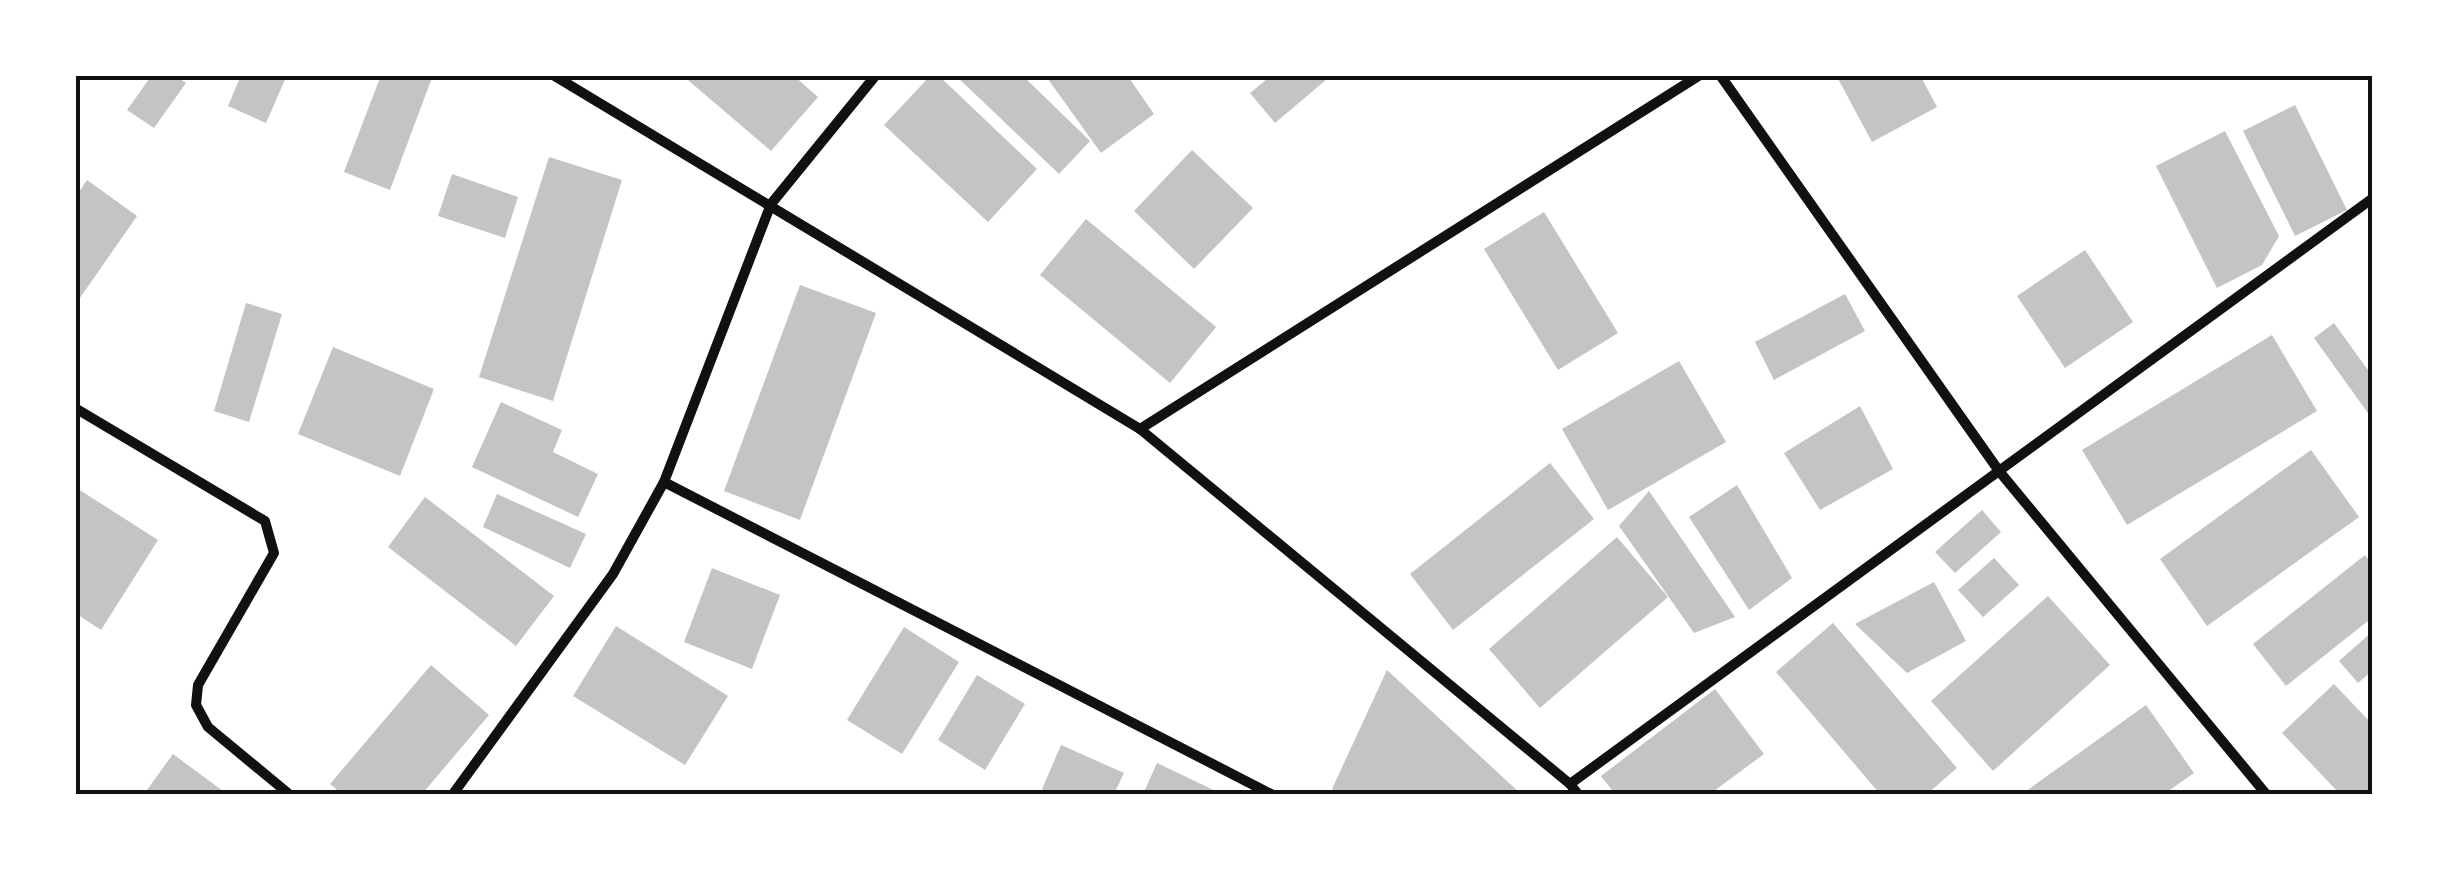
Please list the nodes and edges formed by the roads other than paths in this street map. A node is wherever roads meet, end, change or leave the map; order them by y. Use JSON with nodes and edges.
{"nodes":[{"id":1,"x":553,"y":75,"type":"edge"},
{"id":2,"x":876,"y":75,"type":"edge"},
{"id":3,"x":1700,"y":75,"type":"edge"},
{"id":4,"x":1720,"y":75,"type":"edge"},
{"id":5,"x":2373,"y":198,"type":"edge"},
{"id":6,"x":771,"y":204,"type":"junction"},
{"id":7,"x":75,"y":408,"type":"edge"},
{"id":8,"x":1140,"y":429,"type":"junction"},
{"id":9,"x":1999,"y":471,"type":"junction"},
{"id":10,"x":664,"y":482,"type":"junction"},
{"id":11,"x":1570,"y":784,"type":"junction"},
{"id":12,"x":290,"y":794,"type":"edge"},
{"id":13,"x":454,"y":794,"type":"edge"},
{"id":14,"x":1271,"y":794,"type":"edge"},
{"id":15,"x":1578,"y":794,"type":"edge"},
{"id":16,"x":2266,"y":794,"type":"edge"}],
"edges":[{"from":1,"to":6,"type":"street"},
{"from":2,"to":6,"type":"street"},
{"from":3,"to":8,"type":"street"},
{"from":4,"to":9,"type":"street"},
{"from":5,"to":9,"type":"street"},
{"from":6,"to":8,"type":"street"},
{"from":6,"to":10,"type":"street"},
{"from":7,"to":12,"type":"street"},
{"from":8,"to":11,"type":"street"},
{"from":9,"to":11,"type":"street"},
{"from":9,"to":16,"type":"street"},
{"from":10,"to":13,"type":"street"},
{"from":10,"to":14,"type":"street"},
{"from":11,"to":15,"type":"street"}]}
